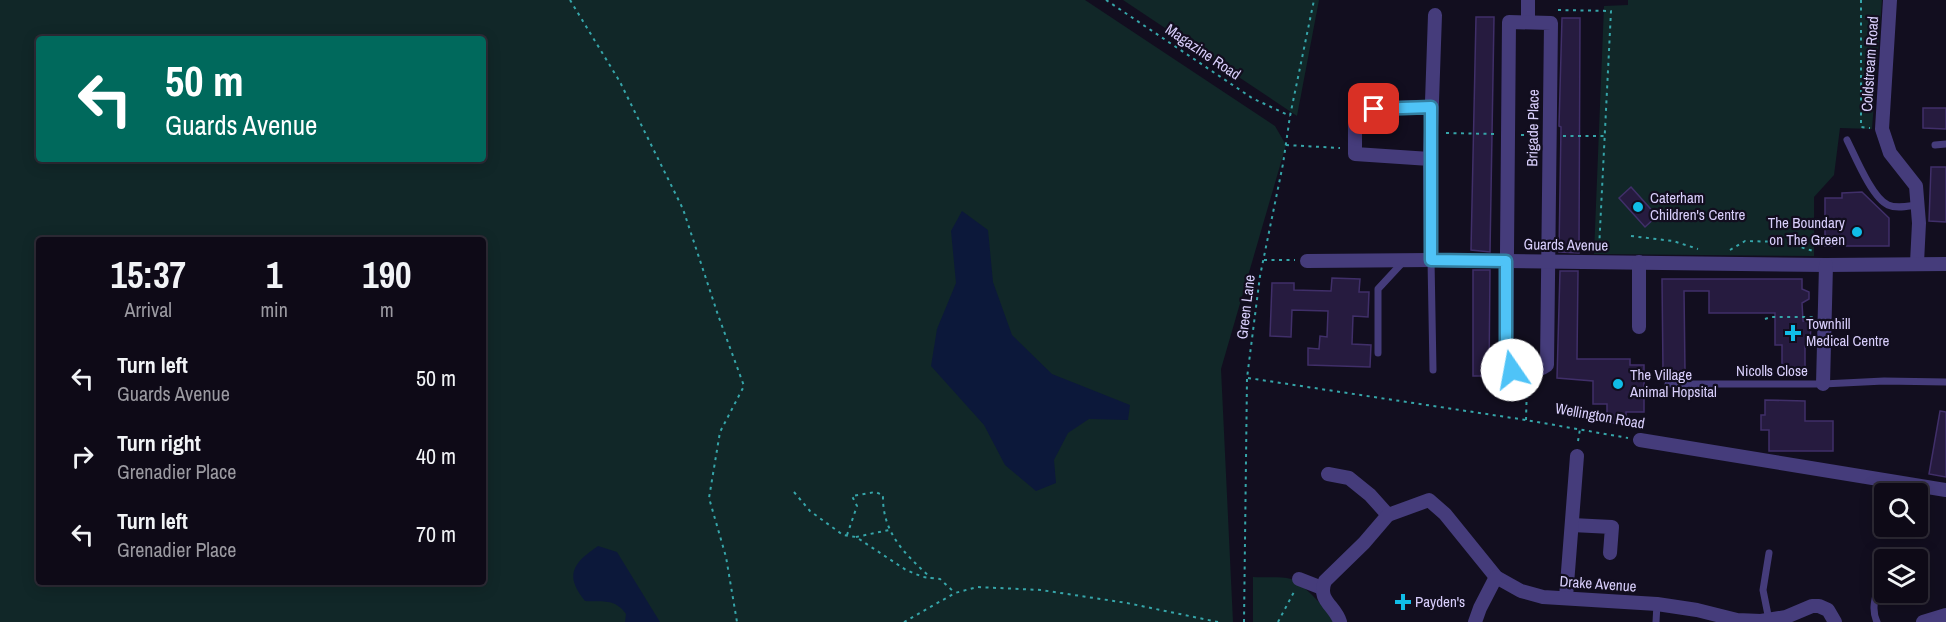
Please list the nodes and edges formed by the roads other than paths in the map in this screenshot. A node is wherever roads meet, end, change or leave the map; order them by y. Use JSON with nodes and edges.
{"nodes":[{"id":1,"x":1528,"y":0,"type":"edge"},
{"id":2,"x":1890,"y":0,"type":"edge"},
{"id":3,"x":1435,"y":15,"type":"dead end"},
{"id":4,"x":1528,"y":22,"type":"junction"},
{"id":5,"x":1431,"y":107,"type":"junction"},
{"id":6,"x":1847,"y":140,"type":"dead end"},
{"id":7,"x":1946,"y":144,"type":"edge"},
{"id":8,"x":1935,"y":145,"type":"dead end"},
{"id":9,"x":1430,"y":159,"type":"junction"},
{"id":10,"x":1917,"y":205,"type":"junction"},
{"id":11,"x":1404,"y":260,"type":"junction"},
{"id":12,"x":1431,"y":260,"type":"junction"},
{"id":13,"x":1306,"y":261,"type":"road end"},
{"id":14,"x":1506,"y":261,"type":"junction"},
{"id":15,"x":1547,"y":261,"type":"junction"},
{"id":16,"x":1639,"y":262,"type":"junction"},
{"id":17,"x":1917,"y":263,"type":"junction"},
{"id":18,"x":1946,"y":264,"type":"edge"},
{"id":19,"x":1833,"y":265,"type":"junction"},
{"id":20,"x":1640,"y":327,"type":"dead end"},
{"id":21,"x":1378,"y":353,"type":"dead end"},
{"id":22,"x":1433,"y":370,"type":"dead end"},
{"id":23,"x":1946,"y":382,"type":"edge"},
{"id":24,"x":1668,"y":384,"type":"dead end"},
{"id":25,"x":1823,"y":384,"type":"junction"},
{"id":26,"x":1640,"y":440,"type":"road end"},
{"id":27,"x":1576,"y":456,"type":"dead end"},
{"id":28,"x":1328,"y":474,"type":"dead end"},
{"id":29,"x":1946,"y":490,"type":"edge"},
{"id":30,"x":1388,"y":514,"type":"junction"},
{"id":31,"x":1572,"y":525,"type":"junction"},
{"id":32,"x":1769,"y":553,"type":"dead end"},
{"id":33,"x":1610,"y":554,"type":"dead end"},
{"id":34,"x":1496,"y":577,"type":"junction"},
{"id":35,"x":1301,"y":580,"type":"road end"},
{"id":36,"x":1322,"y":588,"type":"junction"},
{"id":37,"x":1566,"y":597,"type":"junction"},
{"id":38,"x":1874,"y":603,"type":"edge"},
{"id":39,"x":1657,"y":604,"type":"junction"},
{"id":40,"x":1946,"y":615,"type":"edge"},
{"id":41,"x":1769,"y":620,"type":"junction"},
{"id":42,"x":1340,"y":622,"type":"edge"},
{"id":43,"x":1475,"y":622,"type":"edge"},
{"id":44,"x":1656,"y":622,"type":"edge"},
{"id":45,"x":1835,"y":622,"type":"edge"},
{"id":46,"x":1877,"y":622,"type":"edge"},
{"id":47,"x":1923,"y":622,"type":"edge"}],
"edges":[{"from":1,"to":4,"type":"street"},
{"from":2,"to":10,"type":"street","name":"Coldstream Road"},
{"from":3,"to":5,"type":"street"},
{"from":4,"to":14,"type":"street","name":"Brigade Place"},
{"from":4,"to":15,"type":"street","name":"Brigade Place"},
{"from":5,"to":9,"type":"street"},
{"from":5,"to":9,"type":"street"},
{"from":6,"to":10,"type":"lane"},
{"from":7,"to":8,"type":"lane"},
{"from":9,"to":12,"type":"street"},
{"from":10,"to":17,"type":"street","name":"Coldstream Road"},
{"from":11,"to":12,"type":"street","name":"Guards Avenue"},
{"from":11,"to":13,"type":"street","name":"Guards Avenue"},
{"from":11,"to":21,"type":"lane"},
{"from":12,"to":14,"type":"street","name":"Guards Avenue"},
{"from":12,"to":22,"type":"lane"},
{"from":14,"to":15,"type":"street","name":"Guards Avenue"},
{"from":14,"to":15,"type":"street","name":"Brigade Place"},
{"from":15,"to":16,"type":"street","name":"Guards Avenue"},
{"from":16,"to":19,"type":"street","name":"Guards Avenue"},
{"from":16,"to":20,"type":"street"},
{"from":17,"to":18,"type":"street","name":"Guards Avenue"},
{"from":17,"to":19,"type":"street","name":"Guards Avenue"},
{"from":19,"to":25,"type":"street"},
{"from":23,"to":25,"type":"lane","name":"Nicolls Close"},
{"from":24,"to":25,"type":"lane","name":"Nicolls Close"},
{"from":26,"to":29,"type":"street","name":"Wellington Road"},
{"from":27,"to":31,"type":"street"},
{"from":28,"to":30,"type":"street"},
{"from":30,"to":34,"type":"street","name":"Drake Avenue"},
{"from":30,"to":36,"type":"street"},
{"from":31,"to":33,"type":"street"},
{"from":31,"to":37,"type":"street"},
{"from":32,"to":41,"type":"lane"},
{"from":34,"to":37,"type":"street","name":"Drake Avenue"},
{"from":34,"to":43,"type":"street"},
{"from":35,"to":36,"type":"street"},
{"from":36,"to":42,"type":"street"},
{"from":37,"to":39,"type":"street","name":"Drake Avenue"},
{"from":38,"to":46,"type":"lane"},
{"from":39,"to":41,"type":"street","name":"Drake Avenue"},
{"from":39,"to":44,"type":"lane"},
{"from":40,"to":47,"type":"street"},
{"from":41,"to":45,"type":"street","name":"Drake Avenue"}]}
